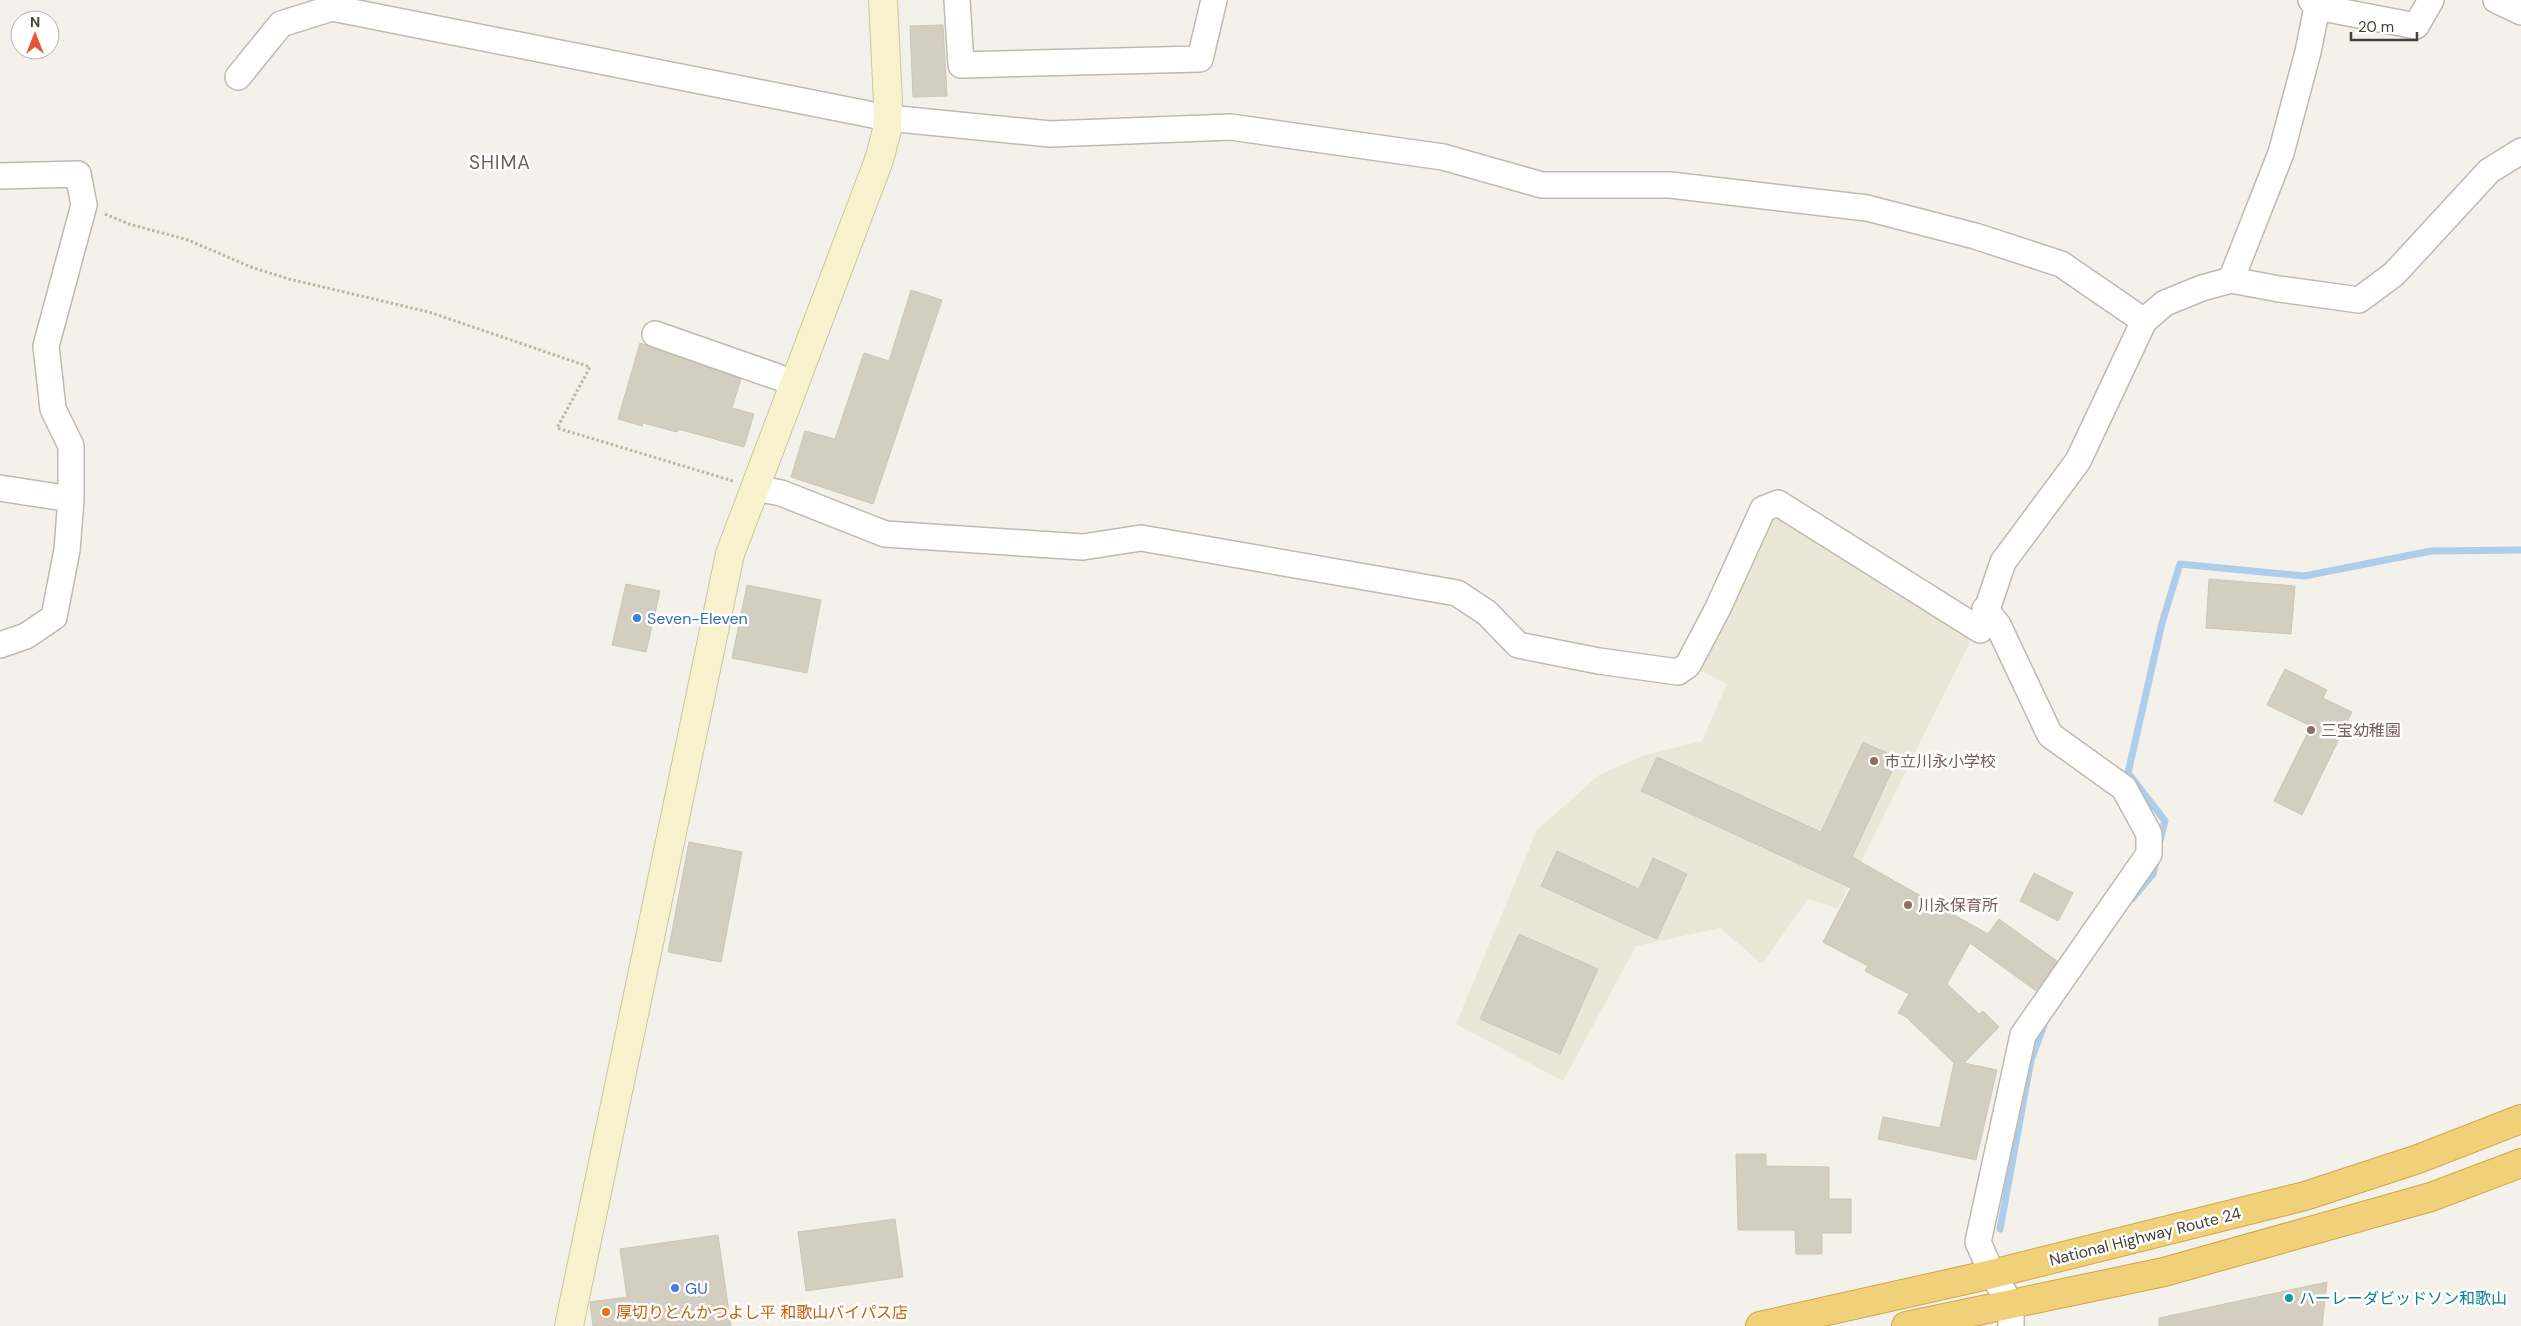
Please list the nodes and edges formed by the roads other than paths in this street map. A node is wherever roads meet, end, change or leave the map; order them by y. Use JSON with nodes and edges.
{"nodes":[{"id":1,"x":883,"y":0,"type":"edge"},
{"id":2,"x":957,"y":0,"type":"edge"},
{"id":3,"x":1214,"y":0,"type":"edge"},
{"id":4,"x":2431,"y":0,"type":"edge"},
{"id":5,"x":2496,"y":0,"type":"edge"},
{"id":6,"x":2314,"y":3,"type":"edge"},
{"id":7,"x":2521,"y":12,"type":"edge"},
{"id":8,"x":238,"y":77,"type":"dead end"},
{"id":9,"x":888,"y":118,"type":"junction"},
{"id":10,"x":2521,"y":151,"type":"edge"},
{"id":11,"x":0,"y":176,"type":"edge"},
{"id":12,"x":2231,"y":280,"type":"junction"},
{"id":13,"x":2144,"y":321,"type":"junction"},
{"id":14,"x":656,"y":334,"type":"dead end"},
{"id":15,"x":795,"y":383,"type":"junction"},
{"id":16,"x":0,"y":488,"type":"edge"},
{"id":17,"x":755,"y":488,"type":"junction"},
{"id":18,"x":71,"y":499,"type":"junction"},
{"id":19,"x":1985,"y":609,"type":"junction"},
{"id":20,"x":0,"y":645,"type":"edge"},
{"id":21,"x":2521,"y":1119,"type":"edge"},
{"id":22,"x":2521,"y":1163,"type":"edge"},
{"id":23,"x":1992,"y":1274,"type":"junction"},
{"id":24,"x":2011,"y":1315,"type":"edge"},
{"id":25,"x":569,"y":1326,"type":"edge"},
{"id":26,"x":1760,"y":1326,"type":"edge"},
{"id":27,"x":1906,"y":1326,"type":"edge"}],
"edges":[{"from":1,"to":9,"type":"street"},
{"from":2,"to":3,"type":"street"},
{"from":4,"to":6,"type":"street"},
{"from":5,"to":7,"type":"street"},
{"from":6,"to":12,"type":"street"},
{"from":8,"to":9,"type":"street"},
{"from":9,"to":13,"type":"street"},
{"from":9,"to":15,"type":"street"},
{"from":10,"to":12,"type":"street"},
{"from":11,"to":18,"type":"street"},
{"from":12,"to":13,"type":"street"},
{"from":13,"to":19,"type":"street"},
{"from":14,"to":15,"type":"street"},
{"from":15,"to":17,"type":"street"},
{"from":16,"to":18,"type":"street"},
{"from":17,"to":19,"type":"street"},
{"from":17,"to":25,"type":"street"},
{"from":18,"to":20,"type":"street"},
{"from":19,"to":23,"type":"street"},
{"from":21,"to":23,"type":"highway","name":"National Highway Route 24"},
{"from":22,"to":24,"type":"highway"},
{"from":23,"to":24,"type":"street"},
{"from":23,"to":26,"type":"highway","name":"National Highway Route 24"},
{"from":24,"to":27,"type":"highway"}]}
